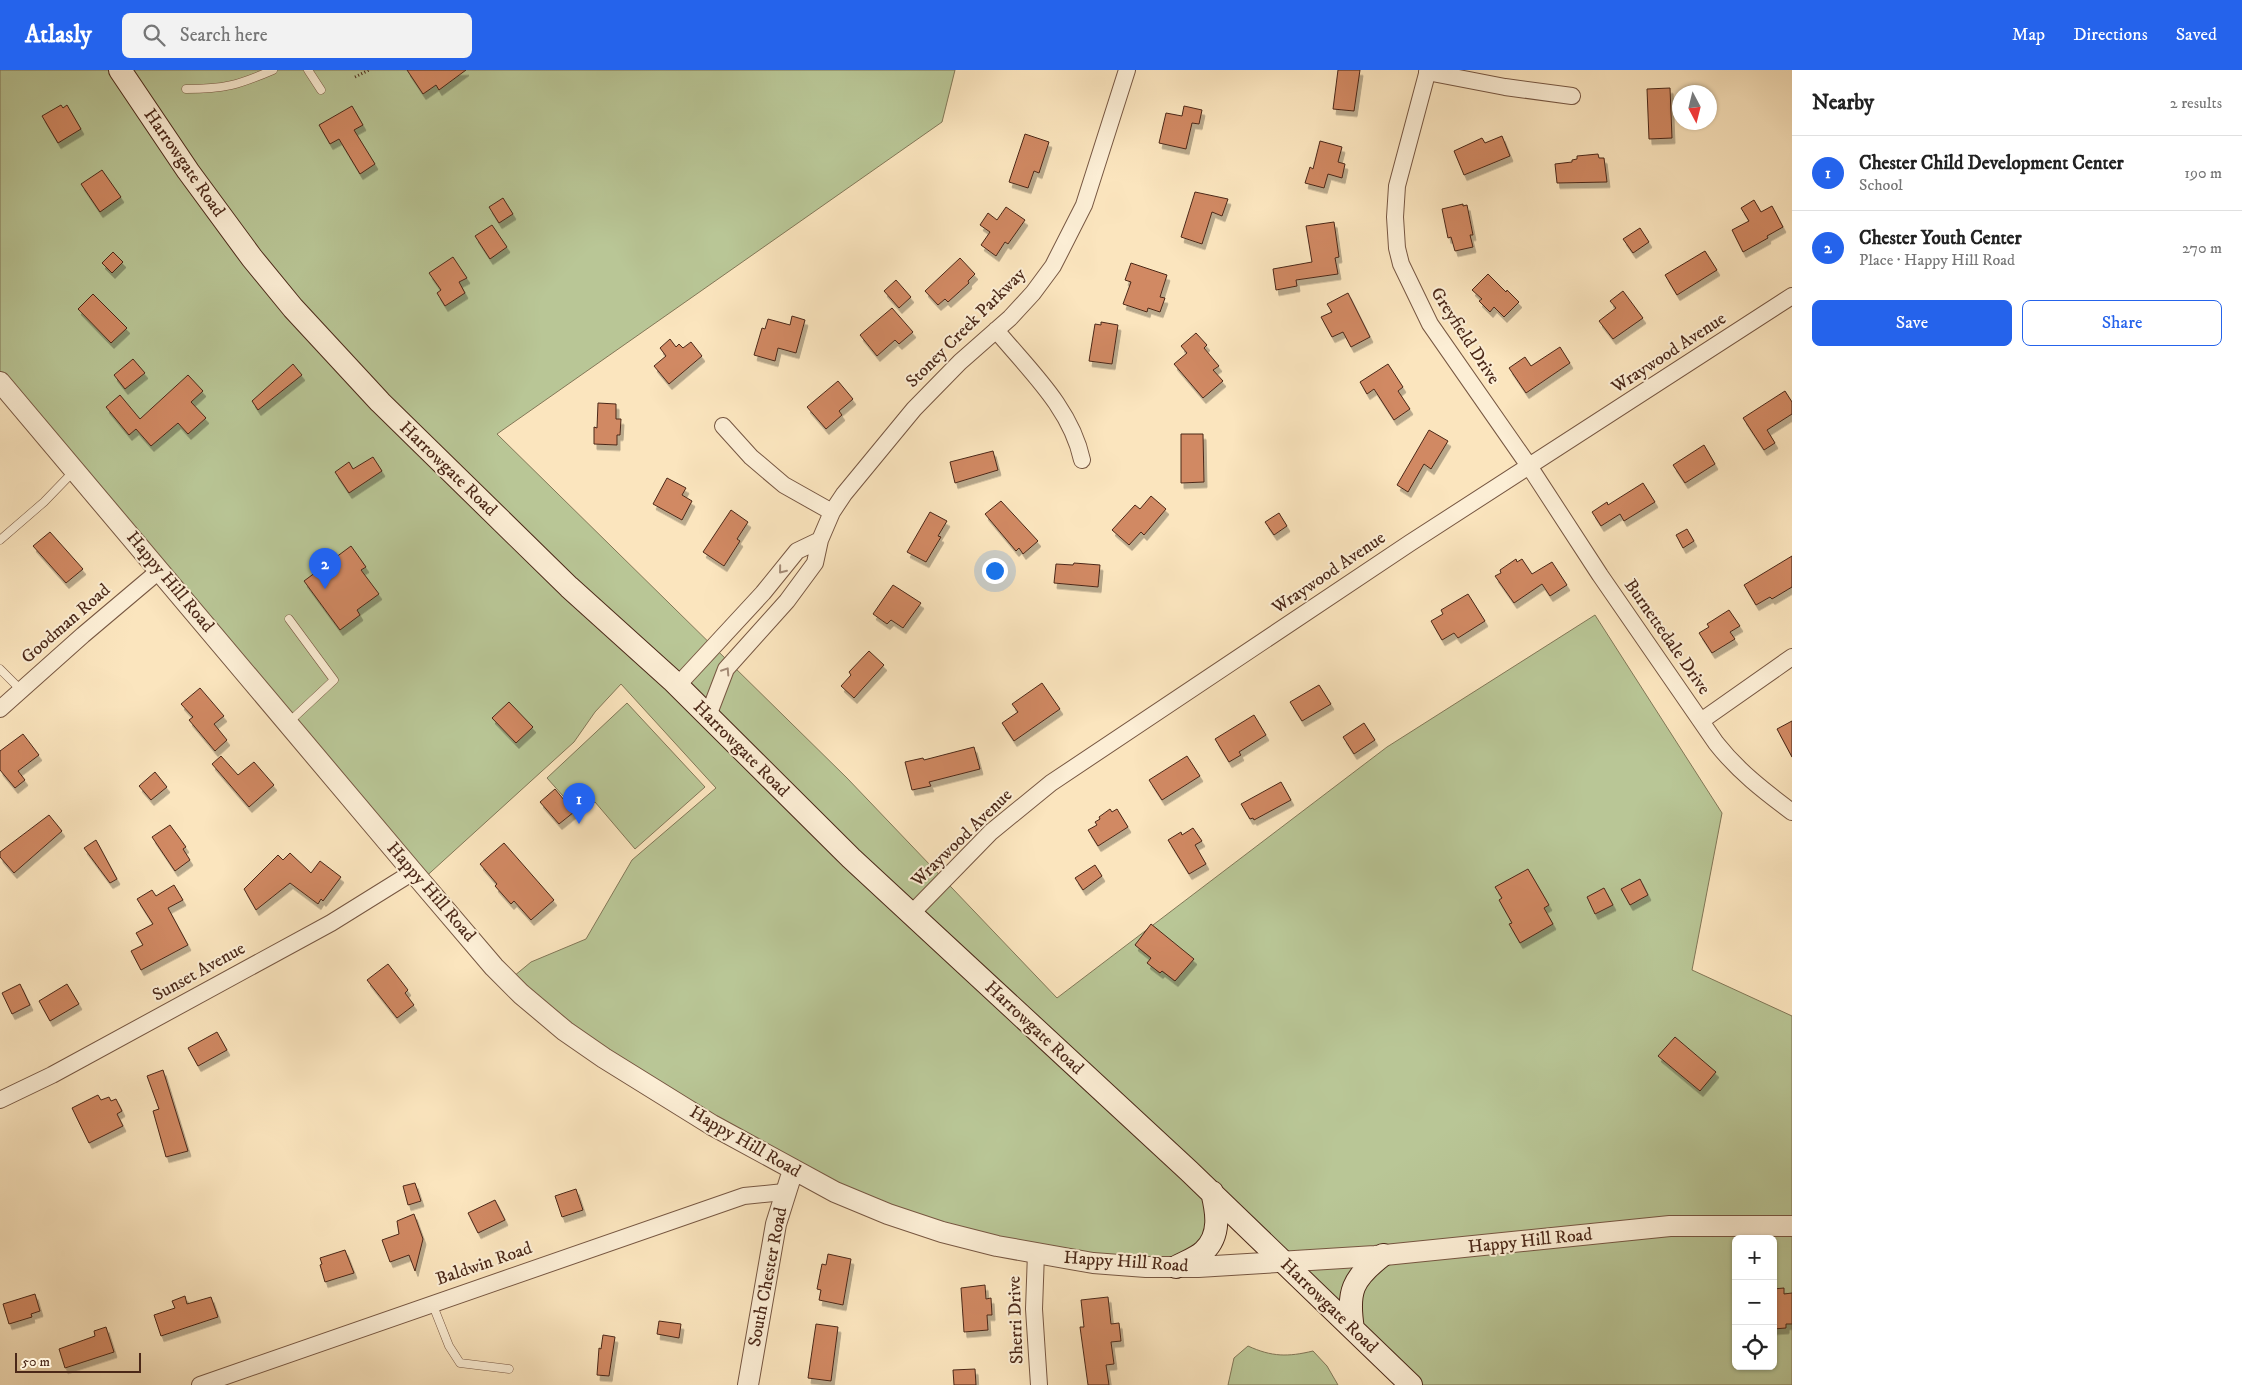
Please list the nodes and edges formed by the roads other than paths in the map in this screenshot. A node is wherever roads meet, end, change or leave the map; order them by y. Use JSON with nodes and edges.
{"nodes":[{"id":1,"x":120,"y":70,"type":"edge"},
{"id":2,"x":272,"y":70,"type":"edge"},
{"id":3,"x":308,"y":70,"type":"edge"},
{"id":4,"x":1127,"y":70,"type":"edge"},
{"id":5,"x":1427,"y":71,"type":"edge"},
{"id":6,"x":186,"y":89,"type":"dead end"},
{"id":7,"x":322,"y":90,"type":"dead end"},
{"id":8,"x":1572,"y":96,"type":"dead end"},
{"id":9,"x":1792,"y":296,"type":"edge"},
{"id":10,"x":996,"y":330,"type":"junction"},
{"id":11,"x":0,"y":382,"type":"edge"},
{"id":12,"x":723,"y":426,"type":"dead end"},
{"id":13,"x":1082,"y":460,"type":"dead end"},
{"id":14,"x":1529,"y":466,"type":"junction"},
{"id":15,"x":76,"y":470,"type":"junction"},
{"id":16,"x":832,"y":512,"type":"junction"},
{"id":17,"x":0,"y":540,"type":"edge"},
{"id":18,"x":820,"y":540,"type":"junction"},
{"id":19,"x":160,"y":570,"type":"junction"},
{"id":20,"x":288,"y":619,"type":"dead end"},
{"id":21,"x":1792,"y":657,"type":"edge"},
{"id":22,"x":0,"y":670,"type":"edge"},
{"id":23,"x":677,"y":686,"type":"junction"},
{"id":24,"x":21,"y":690,"type":"junction"},
{"id":25,"x":0,"y":710,"type":"edge"},
{"id":26,"x":708,"y":716,"type":"junction"},
{"id":27,"x":1701,"y":721,"type":"junction"},
{"id":28,"x":288,"y":723,"type":"junction"},
{"id":29,"x":1792,"y":812,"type":"edge"},
{"id":30,"x":412,"y":872,"type":"junction"},
{"id":31,"x":912,"y":914,"type":"junction"},
{"id":32,"x":0,"y":1100,"type":"edge"},
{"id":33,"x":792,"y":1170,"type":"junction"},
{"id":34,"x":784,"y":1192,"type":"junction"},
{"id":35,"x":1212,"y":1192,"type":"junction"},
{"id":36,"x":1792,"y":1226,"type":"edge"},
{"id":37,"x":1036,"y":1253,"type":"junction"},
{"id":38,"x":1383,"y":1255,"type":"junction"},
{"id":39,"x":1284,"y":1262,"type":"junction"},
{"id":40,"x":1176,"y":1267,"type":"junction"},
{"id":41,"x":432,"y":1304,"type":"junction"},
{"id":42,"x":1353,"y":1329,"type":"junction"},
{"id":43,"x":509,"y":1369,"type":"dead end"},
{"id":44,"x":200,"y":1385,"type":"edge"},
{"id":45,"x":748,"y":1385,"type":"edge"},
{"id":46,"x":1038,"y":1385,"type":"edge"},
{"id":47,"x":1411,"y":1385,"type":"edge"}],
"edges":[{"from":1,"to":23,"type":"main road","name":"Harrowgate Road"},
{"from":2,"to":6,"type":"lane"},
{"from":3,"to":7,"type":"lane"},
{"from":4,"to":10,"type":"street","name":"Stoney Creek Parkway"},
{"from":5,"to":8,"type":"street"},
{"from":5,"to":14,"type":"street","name":"Greyfield Drive"},
{"from":9,"to":14,"type":"street","name":"Wraywood Avenue"},
{"from":10,"to":13,"type":"street"},
{"from":10,"to":16,"type":"street","name":"Stoney Creek Parkway"},
{"from":11,"to":15,"type":"street","name":"Happy Hill Road"},
{"from":12,"to":16,"type":"street"},
{"from":14,"to":27,"type":"street","name":"Burnettedale Drive"},
{"from":14,"to":31,"type":"street","name":"Wraywood Avenue"},
{"from":15,"to":17,"type":"lane"},
{"from":15,"to":19,"type":"street","name":"Happy Hill Road"},
{"from":16,"to":18,"type":"street","name":"Stoney Creek Parkway"},
{"from":18,"to":23,"type":"street","one_way":true},
{"from":26,"to":18,"type":"street","name":"Stoney Creek Parkway","one_way":true},
{"from":19,"to":24,"type":"street","name":"Goodman Road"},
{"from":19,"to":28,"type":"street","name":"Happy Hill Road"},
{"from":20,"to":28,"type":"lane"},
{"from":21,"to":27,"type":"street"},
{"from":22,"to":24,"type":"lane"},
{"from":23,"to":26,"type":"main road","name":"Harrowgate Road"},
{"from":24,"to":25,"type":"street","name":"Goodman Road"},
{"from":26,"to":31,"type":"main road","name":"Harrowgate Road"},
{"from":27,"to":29,"type":"street","name":"Burnettedale Drive"},
{"from":28,"to":30,"type":"street","name":"Happy Hill Road"},
{"from":30,"to":32,"type":"street","name":"Sunset Avenue"},
{"from":30,"to":33,"type":"street","name":"Happy Hill Road"},
{"from":31,"to":35,"type":"main road","name":"Harrowgate Road"},
{"from":33,"to":34,"type":"street","name":"South Chester Road"},
{"from":33,"to":37,"type":"street","name":"Happy Hill Road"},
{"from":34,"to":41,"type":"street","name":"Baldwin Road"},
{"from":34,"to":45,"type":"street","name":"South Chester Road"},
{"from":35,"to":39,"type":"main road","name":"Harrowgate Road"},
{"from":35,"to":40,"type":"main road"},
{"from":36,"to":38,"type":"street","name":"Happy Hill Road"},
{"from":37,"to":40,"type":"street","name":"Happy Hill Road"},
{"from":37,"to":46,"type":"street","name":"Sherri Drive"},
{"from":38,"to":39,"type":"street","name":"Happy Hill Road"},
{"from":38,"to":42,"type":"main road"},
{"from":39,"to":40,"type":"street","name":"Happy Hill Road"},
{"from":39,"to":42,"type":"main road","name":"Harrowgate Road"},
{"from":41,"to":43,"type":"lane"},
{"from":41,"to":44,"type":"street","name":"Baldwin Road"},
{"from":42,"to":47,"type":"main road","name":"Harrowgate Road"}]}
